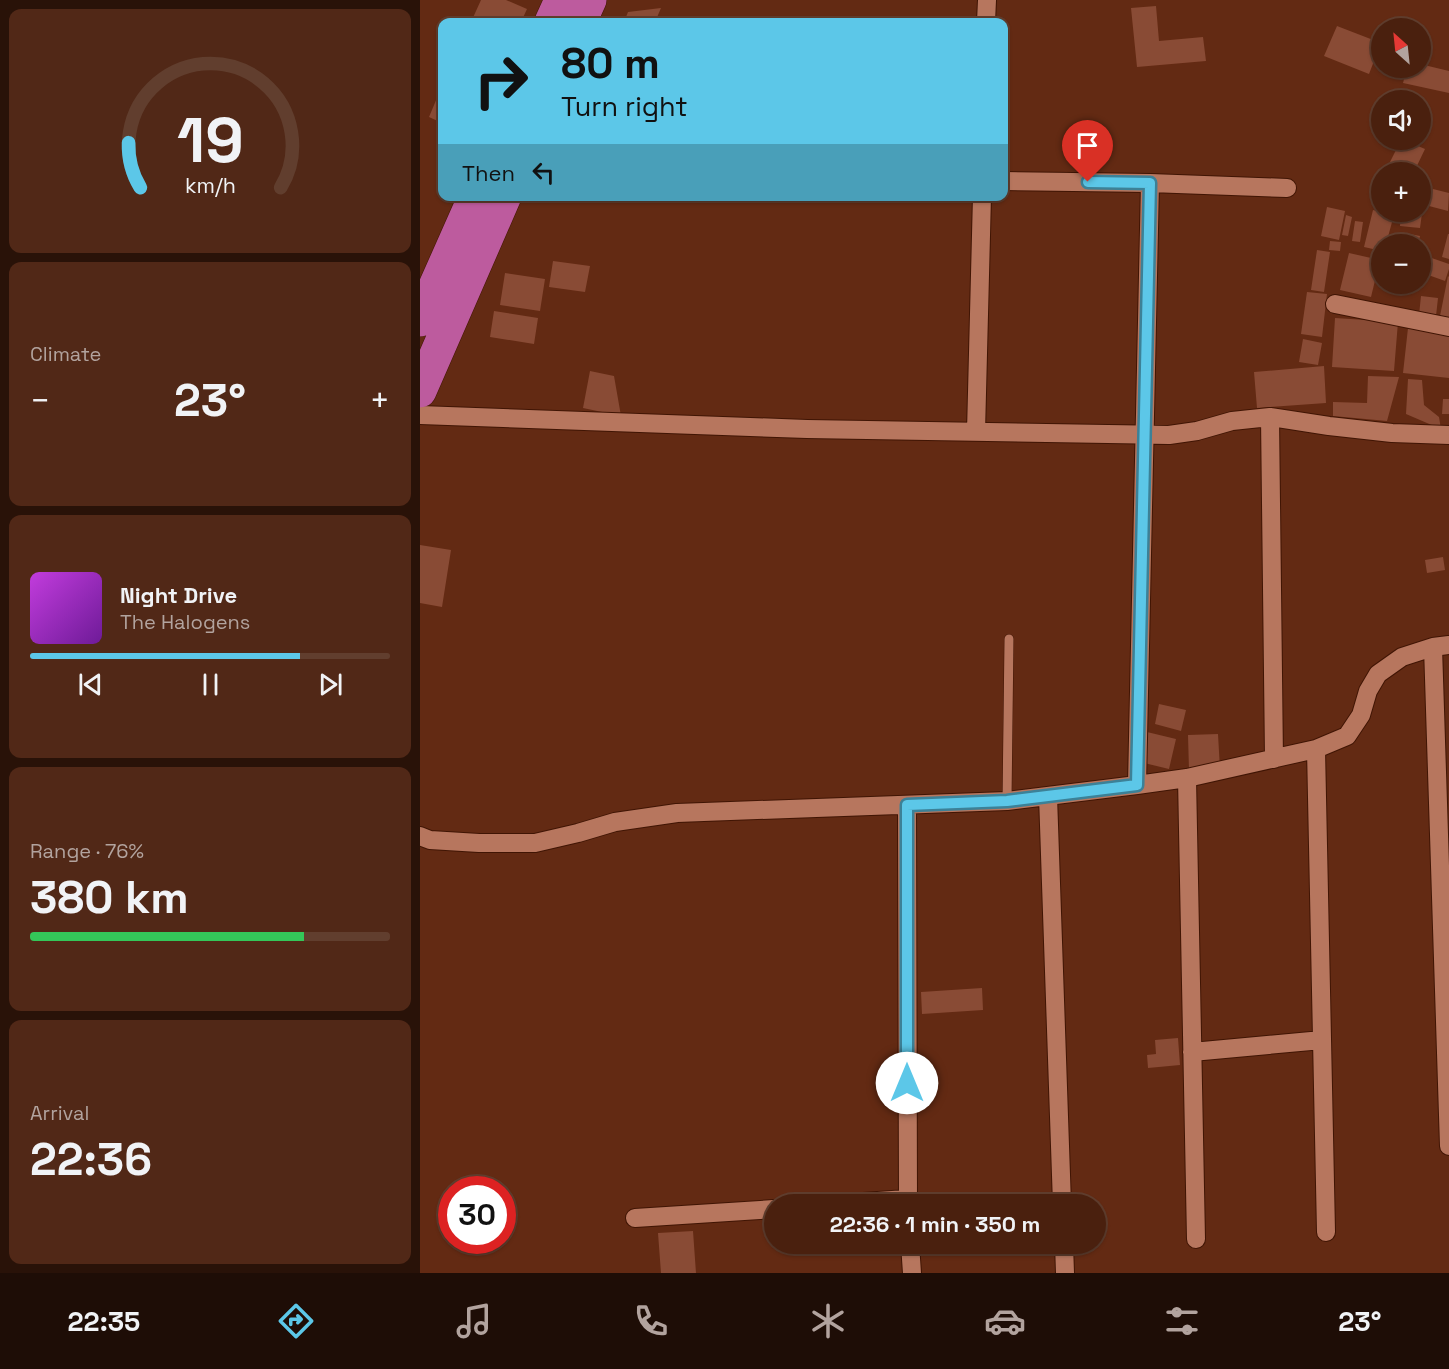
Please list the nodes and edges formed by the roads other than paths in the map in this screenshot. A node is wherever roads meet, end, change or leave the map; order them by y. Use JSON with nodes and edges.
{"nodes":[{"id":1,"x":561,"y":0,"type":"edge"},
{"id":2,"x":590,"y":0,"type":"edge"},
{"id":3,"x":987,"y":0,"type":"edge"},
{"id":4,"x":553,"y":18,"type":"edge"},
{"id":5,"x":582,"y":18,"type":"edge"},
{"id":6,"x":986,"y":18,"type":"edge"},
{"id":7,"x":1008,"y":181,"type":"edge"},
{"id":8,"x":1150,"y":183,"type":"junction"},
{"id":9,"x":1287,"y":188,"type":"dead end"},
{"id":10,"x":473,"y":201,"type":"edge"},
{"id":11,"x":503,"y":201,"type":"edge"},
{"id":12,"x":982,"y":201,"type":"edge"},
{"id":13,"x":1335,"y":304,"type":"dead end"},
{"id":14,"x":420,"y":320,"type":"edge"},
{"id":15,"x":1449,"y":327,"type":"edge"},
{"id":16,"x":420,"y":391,"type":"edge"},
{"id":17,"x":420,"y":415,"type":"edge"},
{"id":18,"x":1270,"y":417,"type":"junction"},
{"id":19,"x":976,"y":432,"type":"junction"},
{"id":20,"x":1144,"y":435,"type":"junction"},
{"id":21,"x":1449,"y":435,"type":"edge"},
{"id":22,"x":1010,"y":639,"type":"dead end"},
{"id":23,"x":1441,"y":646,"type":"edge"},
{"id":24,"x":1316,"y":749,"type":"junction"},
{"id":25,"x":1274,"y":759,"type":"junction"},
{"id":26,"x":1187,"y":778,"type":"junction"},
{"id":27,"x":1137,"y":785,"type":"junction"},
{"id":28,"x":1048,"y":796,"type":"junction"},
{"id":29,"x":1007,"y":801,"type":"junction"},
{"id":30,"x":907,"y":805,"type":"junction"},
{"id":31,"x":420,"y":836,"type":"edge"},
{"id":32,"x":1322,"y":1040,"type":"junction"},
{"id":33,"x":1192,"y":1052,"type":"junction"},
{"id":34,"x":1449,"y":1146,"type":"edge"},
{"id":35,"x":908,"y":1194,"type":"edge"},
{"id":36,"x":1062,"y":1194,"type":"edge"},
{"id":37,"x":764,"y":1210,"type":"edge"},
{"id":38,"x":635,"y":1218,"type":"dead end"},
{"id":39,"x":1326,"y":1233,"type":"dead end"},
{"id":40,"x":1196,"y":1239,"type":"dead end"},
{"id":41,"x":911,"y":1254,"type":"edge"},
{"id":42,"x":1064,"y":1254,"type":"edge"},
{"id":43,"x":912,"y":1273,"type":"edge"},
{"id":44,"x":1065,"y":1273,"type":"edge"}],
"edges":[{"from":1,"to":4,"type":"highway"},
{"from":2,"to":5,"type":"highway"},
{"from":3,"to":6,"type":"street"},
{"from":7,"to":8,"type":"street"},
{"from":8,"to":9,"type":"street"},
{"from":8,"to":20,"type":"street"},
{"from":10,"to":14,"type":"highway"},
{"from":11,"to":16,"type":"highway"},
{"from":12,"to":19,"type":"street"},
{"from":13,"to":15,"type":"street"},
{"from":17,"to":19,"type":"street"},
{"from":18,"to":20,"type":"street"},
{"from":18,"to":21,"type":"street"},
{"from":18,"to":25,"type":"street"},
{"from":19,"to":20,"type":"street"},
{"from":20,"to":27,"type":"street"},
{"from":22,"to":29,"type":"lane"},
{"from":23,"to":24,"type":"street"},
{"from":23,"to":34,"type":"street"},
{"from":24,"to":25,"type":"street"},
{"from":24,"to":32,"type":"street"},
{"from":25,"to":26,"type":"street"},
{"from":26,"to":27,"type":"street"},
{"from":26,"to":33,"type":"street"},
{"from":27,"to":28,"type":"street"},
{"from":28,"to":29,"type":"street"},
{"from":28,"to":36,"type":"street"},
{"from":29,"to":30,"type":"street"},
{"from":30,"to":31,"type":"street"},
{"from":30,"to":35,"type":"street"},
{"from":32,"to":33,"type":"street"},
{"from":32,"to":39,"type":"street"},
{"from":33,"to":40,"type":"street"},
{"from":37,"to":38,"type":"street"},
{"from":41,"to":43,"type":"street"},
{"from":42,"to":44,"type":"street"}]}
